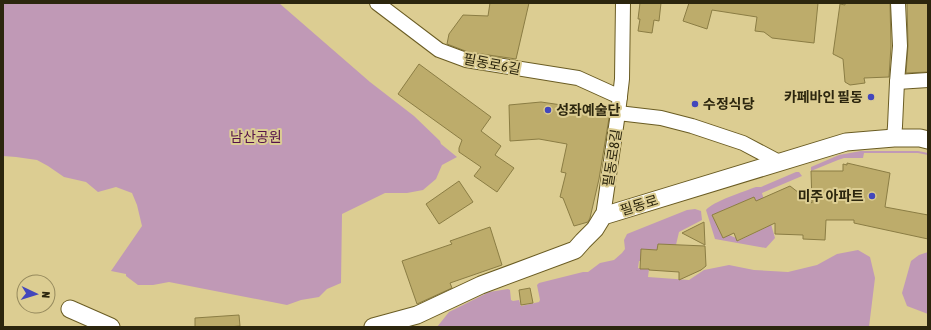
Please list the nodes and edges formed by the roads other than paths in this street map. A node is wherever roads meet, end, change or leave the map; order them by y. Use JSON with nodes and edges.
{"nodes":[{"id":1,"x":377,"y":3,"type":"edge"},
{"id":2,"x":623,"y":3,"type":"edge"},
{"id":3,"x":898,"y":3,"type":"edge"},
{"id":4,"x":928,"y":80,"type":"edge"},
{"id":5,"x":897,"y":82,"type":"junction"},
{"id":6,"x":620,"y":97,"type":"junction"},
{"id":7,"x":618,"y":113,"type":"junction"},
{"id":8,"x":894,"y":138,"type":"junction"},
{"id":9,"x":928,"y":140,"type":"edge"},
{"id":10,"x":779,"y":162,"type":"junction"},
{"id":11,"x":603,"y":216,"type":"junction"},
{"id":12,"x":70,"y":309,"type":"dead end"},
{"id":13,"x":111,"y":327,"type":"edge"},
{"id":14,"x":373,"y":327,"type":"edge"}],
"edges":[{"from":1,"to":6,"type":"street","name":"필동로6길"},
{"from":2,"to":6,"type":"street","name":"필동로8길"},
{"from":3,"to":5,"type":"street"},
{"from":4,"to":5,"type":"street"},
{"from":5,"to":8,"type":"street"},
{"from":6,"to":7,"type":"street","name":"필동로8길"},
{"from":7,"to":10,"type":"street"},
{"from":7,"to":11,"type":"street","name":"필동로8길"},
{"from":8,"to":9,"type":"street","name":"필동로"},
{"from":8,"to":10,"type":"street","name":"필동로"},
{"from":10,"to":11,"type":"street","name":"필동로"},
{"from":11,"to":14,"type":"street","name":"필동로"},
{"from":12,"to":13,"type":"street"}]}
